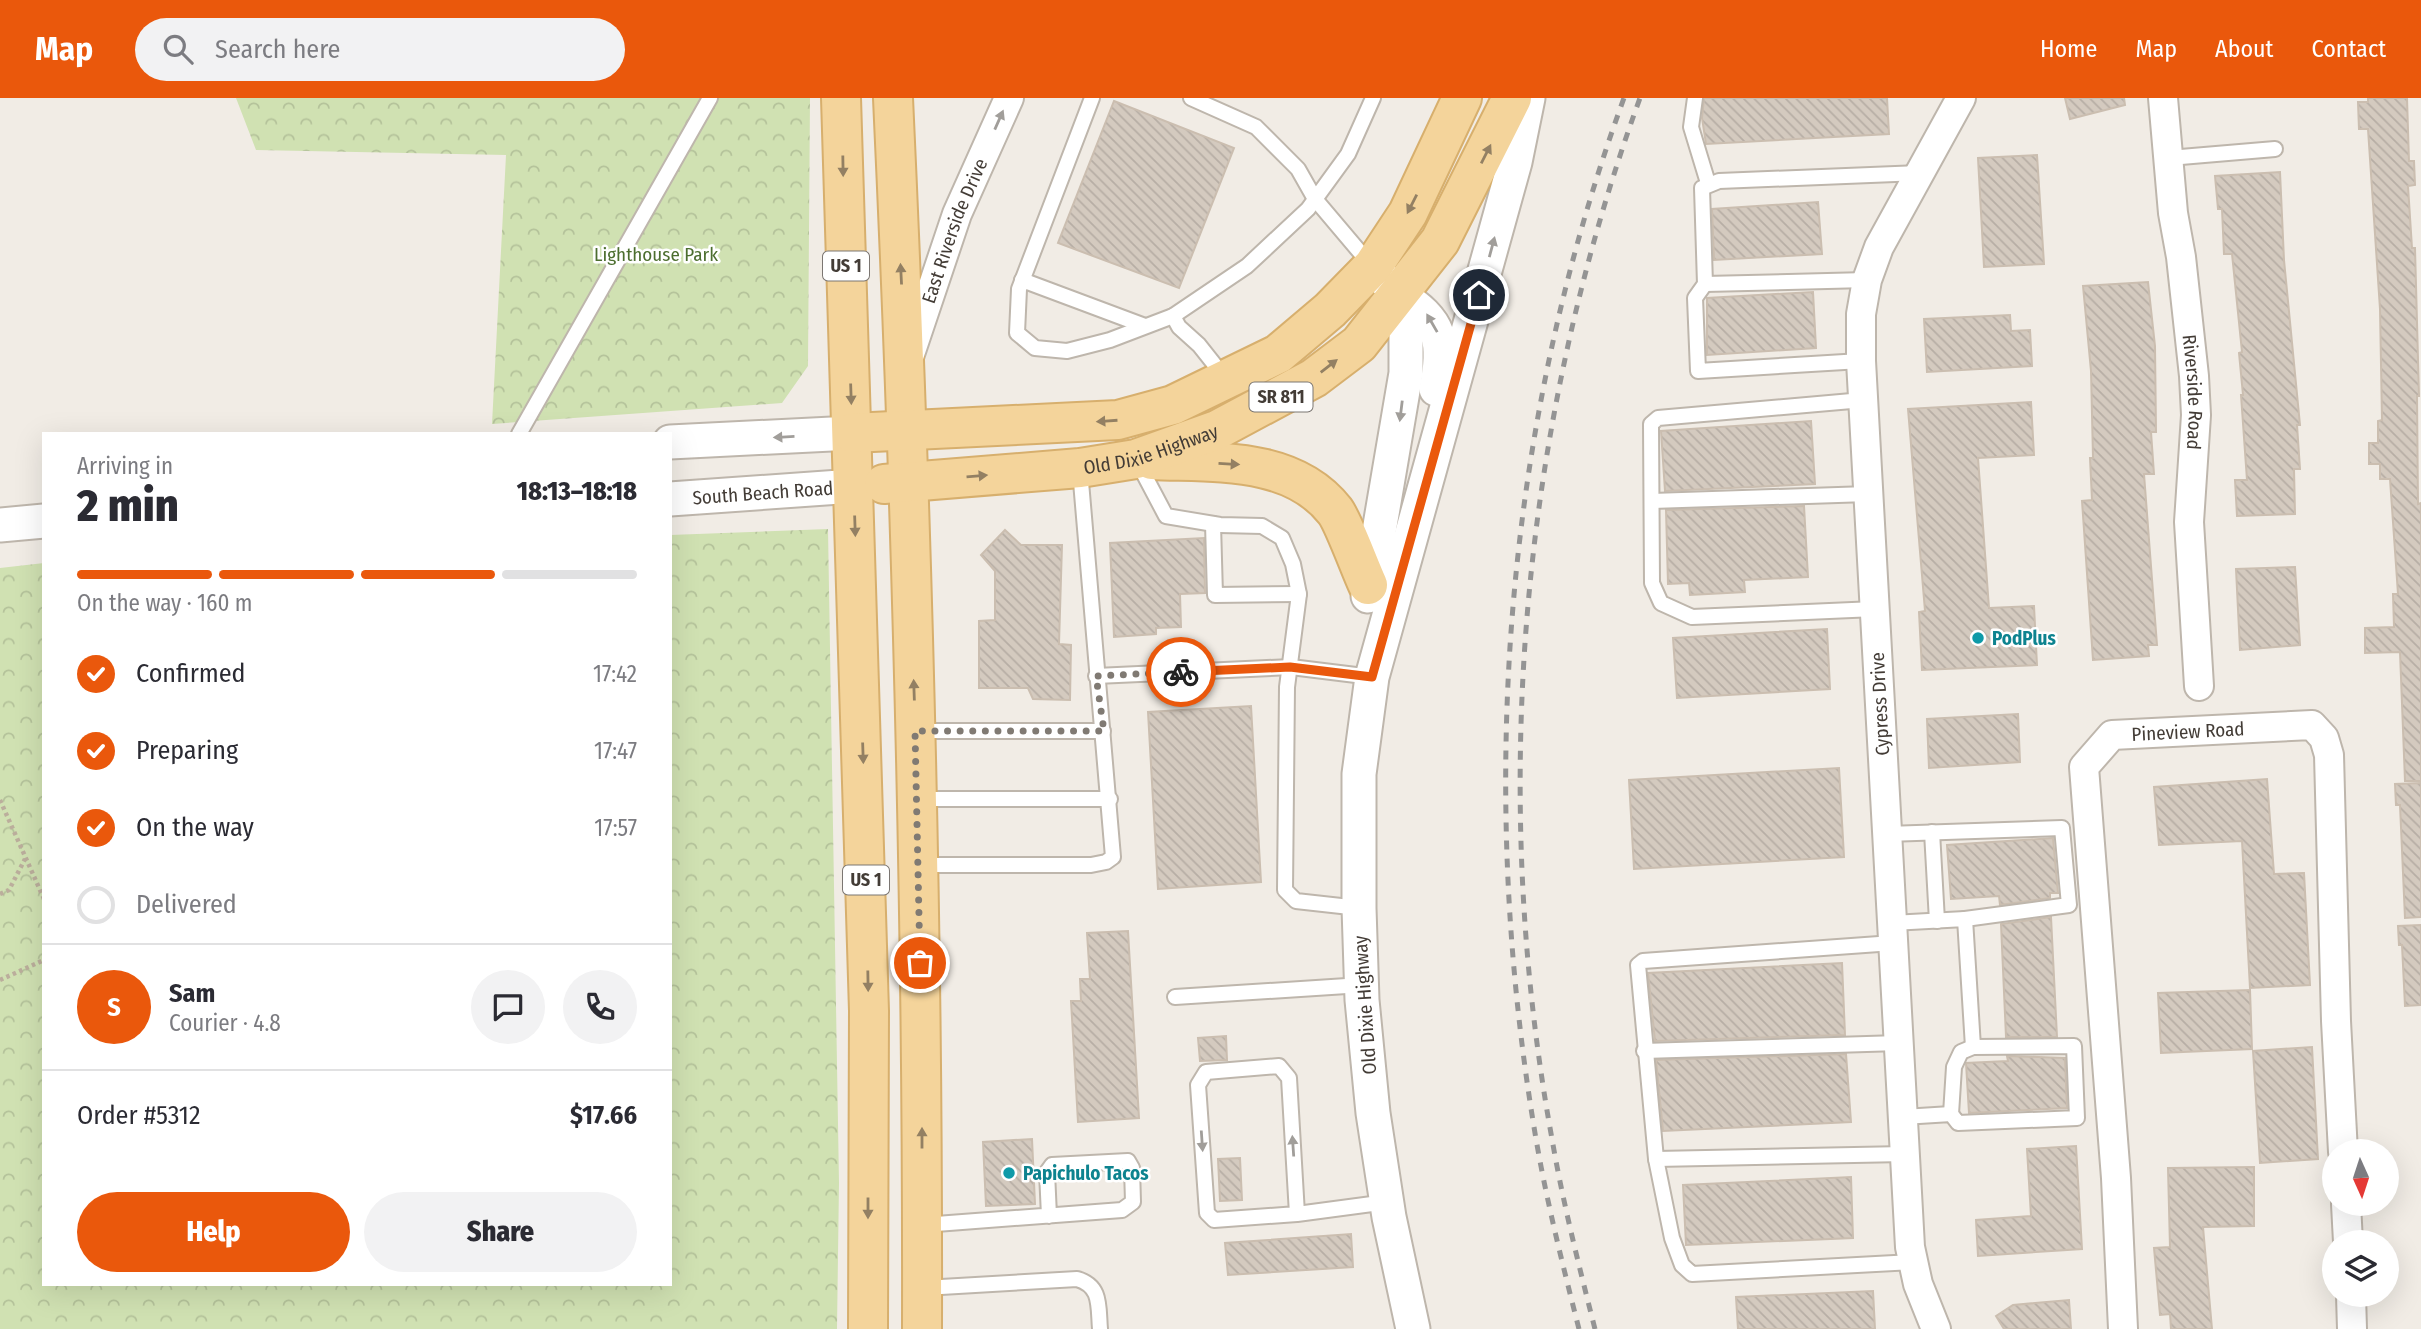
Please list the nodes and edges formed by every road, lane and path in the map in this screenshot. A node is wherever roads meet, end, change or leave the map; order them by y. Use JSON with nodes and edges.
{"nodes":[{"id":1,"x":710,"y":98,"type":"edge"},
{"id":2,"x":841,"y":98,"type":"edge"},
{"id":3,"x":893,"y":98,"type":"edge"},
{"id":4,"x":1009,"y":98,"type":"edge"},
{"id":5,"x":1092,"y":98,"type":"edge"},
{"id":6,"x":1191,"y":98,"type":"edge"},
{"id":7,"x":1373,"y":98,"type":"edge"},
{"id":8,"x":1462,"y":98,"type":"edge"},
{"id":9,"x":1513,"y":98,"type":"edge"},
{"id":10,"x":1528,"y":98,"type":"edge"},
{"id":11,"x":1695,"y":98,"type":"edge"},
{"id":12,"x":1961,"y":98,"type":"edge"},
{"id":13,"x":2162,"y":98,"type":"edge"},
{"id":14,"x":2275,"y":149,"type":"dead end"},
{"id":15,"x":2169,"y":158,"type":"junction"},
{"id":16,"x":1920,"y":173,"type":"junction"},
{"id":17,"x":1708,"y":183,"type":"junction"},
{"id":18,"x":1315,"y":200,"type":"junction"},
{"id":19,"x":1373,"y":266,"type":"junction"},
{"id":20,"x":1022,"y":280,"type":"junction"},
{"id":21,"x":1867,"y":280,"type":"junction"},
{"id":22,"x":1705,"y":284,"type":"junction"},
{"id":23,"x":1399,"y":295,"type":"junction"},
{"id":24,"x":1173,"y":316,"type":"junction"},
{"id":25,"x":1145,"y":326,"type":"junction"},
{"id":26,"x":1861,"y":361,"type":"junction"},
{"id":27,"x":906,"y":367,"type":"junction"},
{"id":28,"x":1226,"y":380,"type":"junction"},
{"id":29,"x":1863,"y":400,"type":"junction"},
{"id":30,"x":908,"y":431,"type":"junction"},
{"id":31,"x":520,"y":432,"type":"edge"},
{"id":32,"x":852,"y":433,"type":"junction"},
{"id":33,"x":672,"y":442,"type":"edge"},
{"id":34,"x":1136,"y":459,"type":"junction"},
{"id":35,"x":1080,"y":468,"type":"junction"},
{"id":36,"x":909,"y":482,"type":"junction"},
{"id":37,"x":854,"y":486,"type":"junction"},
{"id":38,"x":1868,"y":494,"type":"junction"},
{"id":39,"x":672,"y":499,"type":"edge"},
{"id":40,"x":1652,"y":501,"type":"junction"},
{"id":41,"x":42,"y":522,"type":"edge"},
{"id":42,"x":1213,"y":524,"type":"junction"},
{"id":43,"x":0,"y":525,"type":"edge"},
{"id":44,"x":1413,"y":533,"type":"junction"},
{"id":45,"x":1368,"y":585,"type":"junction"},
{"id":46,"x":1298,"y":594,"type":"junction"},
{"id":47,"x":1875,"y":609,"type":"junction"},
{"id":48,"x":1290,"y":667,"type":"junction"},
{"id":49,"x":1096,"y":676,"type":"junction"},
{"id":50,"x":1372,"y":677,"type":"junction"},
{"id":51,"x":2199,"y":686,"type":"dead end"},
{"id":52,"x":915,"y":731,"type":"junction"},
{"id":53,"x":1104,"y":731,"type":"junction"},
{"id":54,"x":917,"y":799,"type":"junction"},
{"id":55,"x":1110,"y":799,"type":"junction"},
{"id":56,"x":0,"y":800,"type":"edge"},
{"id":57,"x":1932,"y":832,"type":"junction"},
{"id":58,"x":1887,"y":834,"type":"junction"},
{"id":59,"x":26,"y":858,"type":"junction"},
{"id":60,"x":918,"y":865,"type":"junction"},
{"id":61,"x":0,"y":894,"type":"edge"},
{"id":62,"x":42,"y":894,"type":"edge"},
{"id":63,"x":1359,"y":908,"type":"junction"},
{"id":64,"x":1965,"y":919,"type":"junction"},
{"id":65,"x":1937,"y":920,"type":"junction"},
{"id":66,"x":1893,"y":933,"type":"junction"},
{"id":67,"x":42,"y":961,"type":"edge"},
{"id":68,"x":0,"y":980,"type":"edge"},
{"id":69,"x":1362,"y":985,"type":"junction"},
{"id":70,"x":1175,"y":997,"type":"dead end"},
{"id":71,"x":1899,"y":1043,"type":"junction"},
{"id":72,"x":1973,"y":1047,"type":"junction"},
{"id":73,"x":1644,"y":1051,"type":"junction"},
{"id":74,"x":1951,"y":1114,"type":"junction"},
{"id":75,"x":1903,"y":1117,"type":"junction"},
{"id":76,"x":2342,"y":1139,"type":"edge"},
{"id":77,"x":1905,"y":1154,"type":"junction"},
{"id":78,"x":1656,"y":1158,"type":"junction"},
{"id":79,"x":1387,"y":1202,"type":"junction"},
{"id":80,"x":1297,"y":1214,"type":"junction"},
{"id":81,"x":1049,"y":1216,"type":"junction"},
{"id":82,"x":922,"y":1225,"type":"junction"},
{"id":83,"x":1913,"y":1262,"type":"junction"},
{"id":84,"x":922,"y":1288,"type":"junction"},
{"id":85,"x":2351,"y":1307,"type":"edge"},
{"id":86,"x":868,"y":1329,"type":"edge"},
{"id":87,"x":922,"y":1329,"type":"edge"},
{"id":88,"x":1100,"y":1329,"type":"edge"},
{"id":89,"x":1413,"y":1329,"type":"edge"},
{"id":90,"x":1936,"y":1329,"type":"edge"},
{"id":91,"x":2123,"y":1329,"type":"edge"},
{"id":92,"x":2352,"y":1329,"type":"edge"}],
"edges":[{"from":1,"to":31,"type":"lane"},
{"from":2,"to":32,"type":"main road","number":"US 1","one_way":true},
{"from":27,"to":3,"type":"main road","one_way":true},
{"from":27,"to":4,"type":"street","name":"East Riverside Drive","one_way":true},
{"from":5,"to":20,"type":"lane"},
{"from":6,"to":18,"type":"lane"},
{"from":7,"to":18,"type":"lane"},
{"from":8,"to":19,"type":"main road","name":"Old Dixie Highway","number":"SR 811","one_way":true},
{"from":23,"to":9,"type":"main road","name":"Old Dixie Highway","number":"SR 811","one_way":true},
{"from":44,"to":10,"type":"street","name":"Old Dixie Highway","one_way":true},
{"from":11,"to":17,"type":"lane"},
{"from":12,"to":16,"type":"street","name":"Cypress Drive"},
{"from":13,"to":15,"type":"street","name":"Riverside Road"},
{"from":14,"to":15,"type":"lane"},
{"from":15,"to":51,"type":"street","name":"Riverside Road"},
{"from":16,"to":17,"type":"lane"},
{"from":16,"to":21,"type":"street","name":"Cypress Drive"},
{"from":17,"to":22,"type":"lane"},
{"from":18,"to":19,"type":"lane"},
{"from":18,"to":24,"type":"lane"},
{"from":19,"to":23,"type":"street"},
{"from":19,"to":28,"type":"main road","name":"Old Dixie Highway","number":"SR 811"},
{"from":20,"to":25,"type":"lane"},
{"from":20,"to":25,"type":"lane"},
{"from":21,"to":22,"type":"lane"},
{"from":21,"to":26,"type":"street","name":"Cypress Drive"},
{"from":22,"to":26,"type":"lane"},
{"from":34,"to":23,"type":"main road","name":"Old Dixie Highway","number":"SR 811","one_way":true},
{"from":44,"to":23,"type":"street","one_way":true},
{"from":23,"to":45,"type":"street","name":"Old Dixie Highway","one_way":true},
{"from":24,"to":25,"type":"lane"},
{"from":24,"to":28,"type":"lane"},
{"from":26,"to":29,"type":"street","name":"Cypress Drive"},
{"from":27,"to":30,"type":"main road"},
{"from":28,"to":30,"type":"main road","name":"Old Dixie Highway","number":"SR 811","one_way":true},
{"from":29,"to":38,"type":"street","name":"Cypress Drive"},
{"from":29,"to":40,"type":"lane"},
{"from":30,"to":32,"type":"main road","name":"Old Dixie Highway","number":"SR 811"},
{"from":30,"to":36,"type":"main road"},
{"from":32,"to":33,"type":"street","one_way":true},
{"from":32,"to":37,"type":"main road","number":"US 1"},
{"from":34,"to":35,"type":"main road","name":"Old Dixie Highway","number":"SR 811"},
{"from":34,"to":42,"type":"lane"},
{"from":34,"to":45,"type":"main road","one_way":true},
{"from":36,"to":35,"type":"main road","name":"Old Dixie Highway","number":"SR 811","one_way":true},
{"from":35,"to":49,"type":"lane"},
{"from":36,"to":37,"type":"main road","name":"Old Dixie Highway","number":"SR 811"},
{"from":52,"to":36,"type":"main road","one_way":true},
{"from":37,"to":39,"type":"street","name":"South Beach Road"},
{"from":37,"to":86,"type":"main road","number":"US 1","one_way":true},
{"from":38,"to":40,"type":"lane"},
{"from":38,"to":47,"type":"street","name":"Cypress Drive"},
{"from":40,"to":47,"type":"lane"},
{"from":41,"to":43,"type":"street"},
{"from":42,"to":46,"type":"lane"},
{"from":42,"to":46,"type":"lane"},
{"from":44,"to":50,"type":"street","name":"Old Dixie Highway"},
{"from":45,"to":50,"type":"street","name":"Old Dixie Highway"},
{"from":46,"to":48,"type":"lane"},
{"from":47,"to":58,"type":"street","name":"Cypress Drive"},
{"from":48,"to":49,"type":"lane"},
{"from":48,"to":50,"type":"lane"},
{"from":48,"to":63,"type":"lane"},
{"from":49,"to":53,"type":"lane"},
{"from":50,"to":63,"type":"street","name":"Old Dixie Highway"},
{"from":52,"to":53,"type":"lane"},
{"from":52,"to":54,"type":"main road"},
{"from":53,"to":55,"type":"lane"},
{"from":54,"to":55,"type":"lane"},
{"from":54,"to":60,"type":"main road"},
{"from":55,"to":60,"type":"lane"},
{"from":56,"to":59,"type":"path"},
{"from":57,"to":58,"type":"lane"},
{"from":57,"to":64,"type":"lane"},
{"from":57,"to":65,"type":"lane"},
{"from":58,"to":66,"type":"street","name":"Cypress Drive"},
{"from":59,"to":61,"type":"path"},
{"from":59,"to":62,"type":"path"},
{"from":82,"to":60,"type":"main road","one_way":true},
{"from":63,"to":69,"type":"street","name":"Old Dixie Highway"},
{"from":64,"to":65,"type":"lane"},
{"from":64,"to":72,"type":"lane"},
{"from":65,"to":66,"type":"lane"},
{"from":66,"to":71,"type":"street","name":"Cypress Drive"},
{"from":66,"to":73,"type":"lane"},
{"from":67,"to":68,"type":"path"},
{"from":69,"to":70,"type":"lane"},
{"from":69,"to":79,"type":"street","name":"Old Dixie Highway"},
{"from":71,"to":73,"type":"lane"},
{"from":71,"to":75,"type":"street","name":"Cypress Drive"},
{"from":72,"to":74,"type":"lane"},
{"from":72,"to":74,"type":"lane"},
{"from":73,"to":78,"type":"lane"},
{"from":74,"to":75,"type":"lane"},
{"from":75,"to":77,"type":"street","name":"Cypress Drive"},
{"from":76,"to":91,"type":"street","name":"Pineview Road"},
{"from":77,"to":78,"type":"lane"},
{"from":77,"to":83,"type":"street","name":"Cypress Drive"},
{"from":78,"to":83,"type":"lane"},
{"from":79,"to":80,"type":"lane"},
{"from":79,"to":89,"type":"street","name":"Old Dixie Highway"},
{"from":80,"to":80,"type":"lane","one_way":true},
{"from":81,"to":81,"type":"lane"},
{"from":81,"to":82,"type":"lane"},
{"from":82,"to":84,"type":"main road"},
{"from":83,"to":90,"type":"street","name":"Cypress Drive"},
{"from":84,"to":87,"type":"main road"},
{"from":84,"to":88,"type":"lane"},
{"from":85,"to":92,"type":"street"}]}
